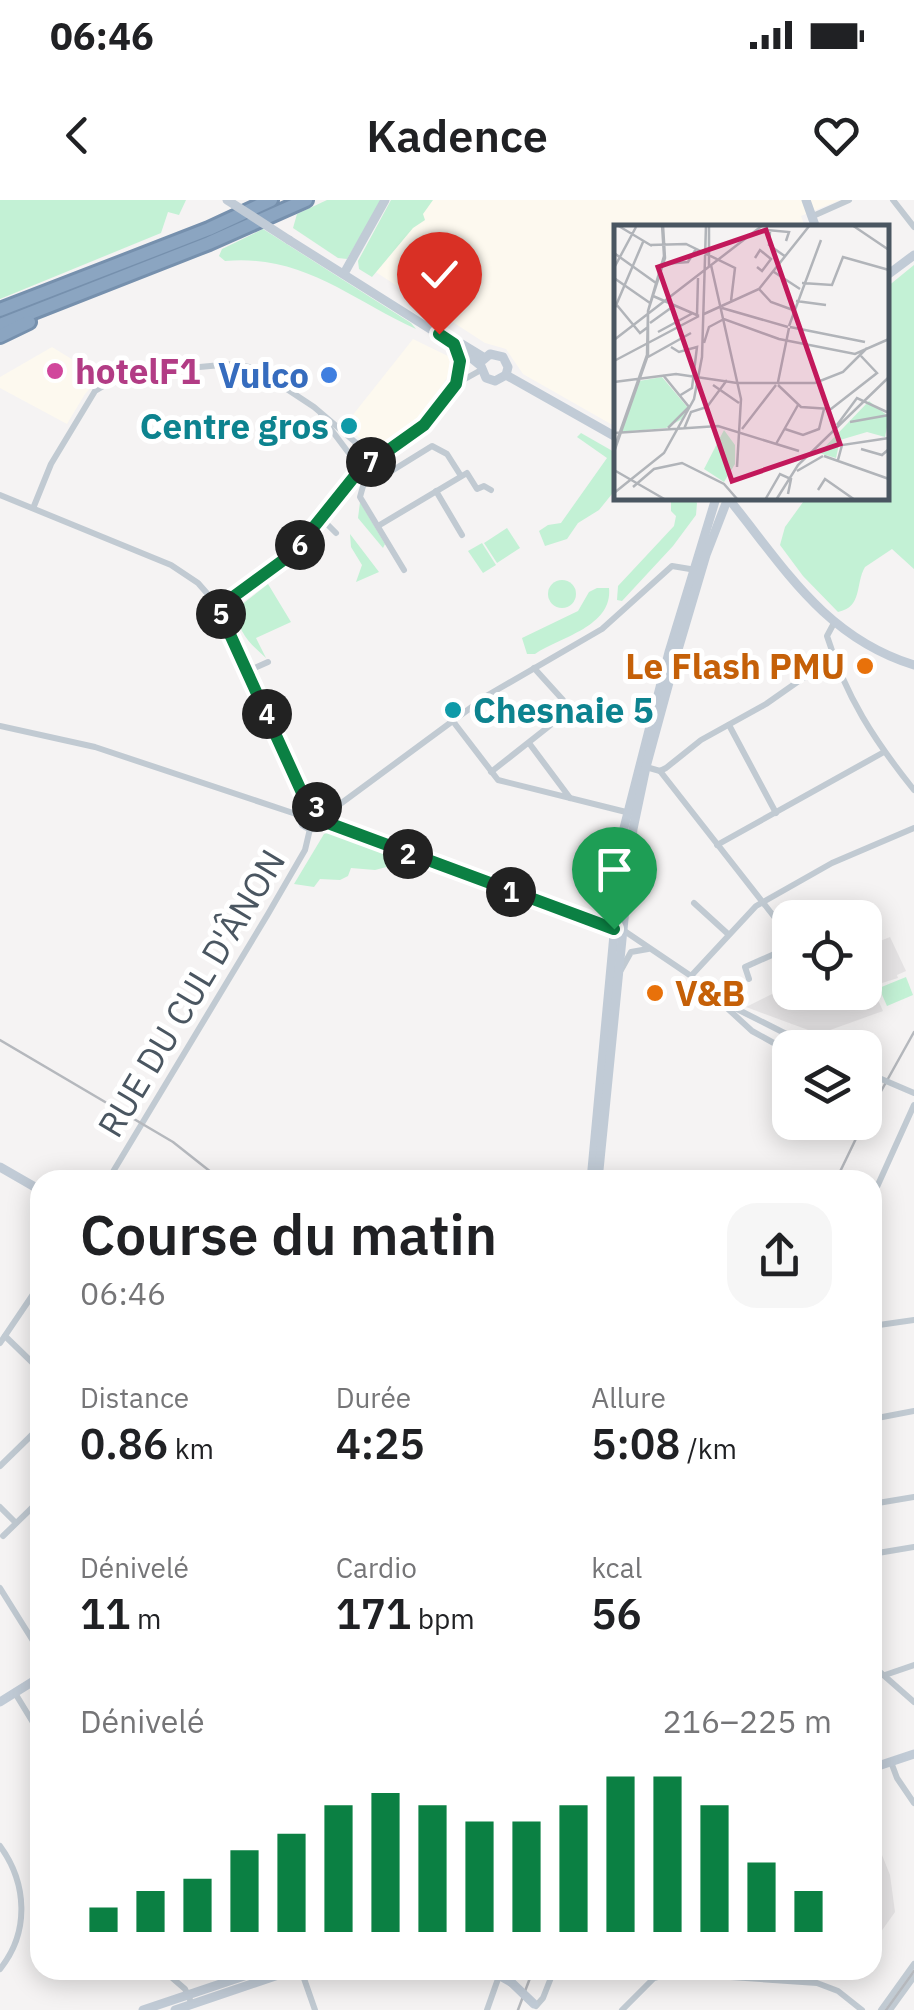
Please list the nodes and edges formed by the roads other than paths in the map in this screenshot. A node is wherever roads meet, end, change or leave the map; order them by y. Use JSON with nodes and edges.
{"nodes":[{"id":1,"x":227,"y":200,"type":"edge"},
{"id":2,"x":235,"y":200,"type":"edge"},
{"id":3,"x":271,"y":200,"type":"edge"},
{"id":4,"x":306,"y":200,"type":"edge"},
{"id":5,"x":385,"y":200,"type":"edge"},
{"id":6,"x":806,"y":200,"type":"edge"},
{"id":7,"x":849,"y":200,"type":"edge"},
{"id":8,"x":893,"y":200,"type":"edge"},
{"id":9,"x":813,"y":216,"type":"junction"},
{"id":10,"x":815,"y":225,"type":"edge"},
{"id":11,"x":914,"y":227,"type":"edge"},
{"id":12,"x":292,"y":239,"type":"junction"},
{"id":13,"x":306,"y":251,"type":"junction"},
{"id":14,"x":914,"y":255,"type":"edge"},
{"id":15,"x":346,"y":270,"type":"junction"},
{"id":16,"x":889,"y":274,"type":"edge"},
{"id":17,"x":88,"y":292,"type":"junction"},
{"id":18,"x":384,"y":297,"type":"junction"},
{"id":19,"x":396,"y":305,"type":"junction"},
{"id":20,"x":0,"y":310,"type":"edge"},
{"id":21,"x":0,"y":325,"type":"edge"},
{"id":22,"x":0,"y":336,"type":"edge"},
{"id":23,"x":454,"y":344,"type":"junction"},
{"id":24,"x":483,"y":368,"type":"junction"},
{"id":25,"x":506,"y":375,"type":"junction"},
{"id":26,"x":456,"y":384,"type":"junction"},
{"id":27,"x":314,"y":407,"type":"junction"},
{"id":28,"x":614,"y":436,"type":"edge"},
{"id":29,"x":375,"y":459,"type":"junction"},
{"id":30,"x":358,"y":472,"type":"junction"},
{"id":31,"x":461,"y":476,"type":"junction"},
{"id":32,"x":491,"y":490,"type":"dead end"},
{"id":33,"x":436,"y":492,"type":"junction"},
{"id":34,"x":0,"y":495,"type":"edge"},
{"id":35,"x":716,"y":500,"type":"edge"},
{"id":36,"x":727,"y":500,"type":"edge"},
{"id":37,"x":730,"y":500,"type":"edge"},
{"id":38,"x":34,"y":506,"type":"junction"},
{"id":39,"x":322,"y":519,"type":"junction"},
{"id":40,"x":378,"y":526,"type":"junction"},
{"id":41,"x":336,"y":533,"type":"dead end"},
{"id":42,"x":462,"y":535,"type":"dead end"},
{"id":43,"x":404,"y":570,"type":"dead end"},
{"id":44,"x":698,"y":570,"type":"junction"},
{"id":45,"x":218,"y":608,"type":"junction"},
{"id":46,"x":834,"y":623,"type":"junction"},
{"id":47,"x":833,"y":657,"type":"junction"},
{"id":48,"x":268,"y":662,"type":"dead end"},
{"id":49,"x":914,"y":665,"type":"edge"},
{"id":50,"x":534,"y":668,"type":"junction"},
{"id":51,"x":248,"y":671,"type":"junction"},
{"id":52,"x":452,"y":720,"type":"junction"},
{"id":53,"x":729,"y":725,"type":"junction"},
{"id":54,"x":0,"y":726,"type":"edge"},
{"id":55,"x":529,"y":742,"type":"junction"},
{"id":56,"x":884,"y":752,"type":"junction"},
{"id":57,"x":646,"y":767,"type":"junction"},
{"id":58,"x":660,"y":771,"type":"junction"},
{"id":59,"x":491,"y":772,"type":"junction"},
{"id":60,"x":914,"y":790,"type":"edge"},
{"id":61,"x":571,"y":798,"type":"junction"},
{"id":62,"x":308,"y":806,"type":"junction"},
{"id":63,"x":328,"y":813,"type":"junction"},
{"id":64,"x":632,"y":813,"type":"junction"},
{"id":65,"x":776,"y":813,"type":"junction"},
{"id":66,"x":299,"y":815,"type":"junction"},
{"id":67,"x":328,"y":823,"type":"junction"},
{"id":68,"x":914,"y":828,"type":"edge"},
{"id":69,"x":310,"y":829,"type":"junction"},
{"id":70,"x":717,"y":845,"type":"junction"},
{"id":71,"x":694,"y":902,"type":"dead end"},
{"id":72,"x":762,"y":903,"type":"junction"},
{"id":73,"x":772,"y":915,"type":"edge"},
{"id":74,"x":618,"y":930,"type":"junction"},
{"id":75,"x":728,"y":934,"type":"junction"},
{"id":76,"x":649,"y":949,"type":"junction"},
{"id":77,"x":772,"y":955,"type":"edge"},
{"id":78,"x":620,"y":971,"type":"junction"},
{"id":79,"x":691,"y":976,"type":"junction"},
{"id":80,"x":749,"y":979,"type":"dead end"},
{"id":81,"x":720,"y":1000,"type":"junction"},
{"id":82,"x":777,"y":1030,"type":"edge"},
{"id":83,"x":772,"y":1042,"type":"edge"},
{"id":84,"x":882,"y":1080,"type":"edge"},
{"id":85,"x":914,"y":1094,"type":"edge"},
{"id":86,"x":914,"y":1105,"type":"edge"},
{"id":87,"x":912,"y":1115,"type":"edge"},
{"id":88,"x":0,"y":1167,"type":"edge"},
{"id":89,"x":114,"y":1170,"type":"edge"},
{"id":90,"x":592,"y":1170,"type":"edge"},
{"id":91,"x":599,"y":1170,"type":"edge"},
{"id":92,"x":882,"y":1177,"type":"edge"},
{"id":93,"x":30,"y":1184,"type":"edge"},
{"id":94,"x":30,"y":1298,"type":"edge"},
{"id":95,"x":914,"y":1320,"type":"edge"},
{"id":96,"x":882,"y":1325,"type":"edge"},
{"id":97,"x":2,"y":1339,"type":"edge"},
{"id":98,"x":30,"y":1362,"type":"edge"},
{"id":99,"x":914,"y":1411,"type":"edge"},
{"id":100,"x":882,"y":1417,"type":"edge"},
{"id":101,"x":30,"y":1437,"type":"edge"},
{"id":102,"x":0,"y":1466,"type":"edge"},
{"id":103,"x":914,"y":1497,"type":"edge"},
{"id":104,"x":882,"y":1502,"type":"edge"},
{"id":105,"x":0,"y":1507,"type":"edge"},
{"id":106,"x":30,"y":1510,"type":"edge"},
{"id":107,"x":16,"y":1523,"type":"junction"},
{"id":108,"x":3,"y":1536,"type":"dead end"},
{"id":109,"x":914,"y":1547,"type":"edge"},
{"id":110,"x":882,"y":1552,"type":"edge"},
{"id":111,"x":0,"y":1588,"type":"edge"},
{"id":112,"x":3,"y":1599,"type":"edge"},
{"id":113,"x":30,"y":1638,"type":"edge"},
{"id":114,"x":914,"y":1665,"type":"edge"},
{"id":115,"x":884,"y":1676,"type":"joint"},
{"id":116,"x":30,"y":1683,"type":"edge"},
{"id":117,"x":15,"y":1693,"type":"junction"},
{"id":118,"x":0,"y":1702,"type":"edge"},
{"id":119,"x":914,"y":1702,"type":"edge"},
{"id":120,"x":30,"y":1718,"type":"edge"},
{"id":121,"x":914,"y":1754,"type":"edge"},
{"id":122,"x":891,"y":1762,"type":"junction"},
{"id":123,"x":882,"y":1765,"type":"edge"},
{"id":124,"x":914,"y":1804,"type":"edge"},
{"id":125,"x":0,"y":1846,"type":"edge"},
{"id":126,"x":914,"y":1964,"type":"edge"},
{"id":127,"x":0,"y":1970,"type":"edge"},
{"id":128,"x":914,"y":1977,"type":"edge"},
{"id":129,"x":171,"y":1980,"type":"edge"},
{"id":130,"x":238,"y":1980,"type":"edge"},
{"id":131,"x":259,"y":1980,"type":"edge"},
{"id":132,"x":305,"y":1980,"type":"edge"},
{"id":133,"x":495,"y":1980,"type":"edge"},
{"id":134,"x":508,"y":1980,"type":"edge"},
{"id":135,"x":550,"y":1980,"type":"edge"},
{"id":136,"x":652,"y":1980,"type":"edge"},
{"id":137,"x":785,"y":1980,"type":"edge"},
{"id":138,"x":910,"y":1989,"type":"edge"},
{"id":139,"x":190,"y":2000,"type":"junction"},
{"id":140,"x":537,"y":2007,"type":"edge"},
{"id":141,"x":143,"y":2010,"type":"edge"},
{"id":142,"x":175,"y":2010,"type":"edge"},
{"id":143,"x":315,"y":2010,"type":"edge"},
{"id":144,"x":487,"y":2010,"type":"edge"},
{"id":145,"x":622,"y":2010,"type":"edge"},
{"id":146,"x":862,"y":2010,"type":"edge"},
{"id":147,"x":881,"y":2010,"type":"edge"},
{"id":148,"x":890,"y":2010,"type":"edge"}],
"edges":[{"from":1,"to":12,"type":"main road","bridge":true},
{"from":2,"to":12,"type":"main road","bridge":true},
{"from":3,"to":20,"type":"highway"},
{"from":4,"to":17,"type":"highway"},
{"from":5,"to":15,"type":"main road"},
{"from":6,"to":9,"type":"main road"},
{"from":7,"to":9,"type":"street"},
{"from":8,"to":11,"type":"street"},
{"from":9,"to":10,"type":"main road"},
{"from":12,"to":13,"type":"main road"},
{"from":12,"to":15,"type":"main road"},
{"from":13,"to":15,"type":"main road"},
{"from":13,"to":18,"type":"main road"},
{"from":14,"to":16,"type":"main road"},
{"from":15,"to":18,"type":"main road"},
{"from":17,"to":21,"type":"highway"},
{"from":17,"to":22,"type":"highway"},
{"from":18,"to":19,"type":"main road"},
{"from":19,"to":23,"type":"main road"},
{"from":19,"to":24,"type":"main road"},
{"from":23,"to":24,"type":"main road"},
{"from":23,"to":26,"type":"street"},
{"from":24,"to":25,"type":"main road"},
{"from":24,"to":25,"type":"main road"},
{"from":24,"to":26,"type":"street"},
{"from":25,"to":28,"type":"main road"},
{"from":26,"to":29,"type":"street"},
{"from":27,"to":29,"type":"street"},
{"from":27,"to":30,"type":"street"},
{"from":27,"to":38,"type":"street"},
{"from":29,"to":30,"type":"street"},
{"from":30,"to":39,"type":"street"},
{"from":31,"to":32,"type":"street"},
{"from":31,"to":33,"type":"street"},
{"from":31,"to":40,"type":"street"},
{"from":33,"to":40,"type":"street"},
{"from":33,"to":42,"type":"street"},
{"from":34,"to":38,"type":"street"},
{"from":35,"to":44,"type":"main road"},
{"from":36,"to":44,"type":"main road"},
{"from":37,"to":46,"type":"main road"},
{"from":38,"to":45,"type":"street"},
{"from":39,"to":41,"type":"street"},
{"from":39,"to":45,"type":"street"},
{"from":40,"to":43,"type":"street"},
{"from":44,"to":50,"type":"street"},
{"from":44,"to":57,"type":"main road"},
{"from":44,"to":64,"type":"main road"},
{"from":45,"to":51,"type":"street"},
{"from":46,"to":47,"type":"street"},
{"from":46,"to":49,"type":"main road"},
{"from":47,"to":53,"type":"street"},
{"from":47,"to":56,"type":"street"},
{"from":48,"to":51,"type":"street"},
{"from":50,"to":52,"type":"street"},
{"from":50,"to":55,"type":"street"},
{"from":51,"to":62,"type":"street"},
{"from":52,"to":59,"type":"street"},
{"from":52,"to":63,"type":"street"},
{"from":53,"to":58,"type":"street"},
{"from":53,"to":65,"type":"street"},
{"from":54,"to":66,"type":"street"},
{"from":55,"to":59,"type":"street"},
{"from":55,"to":61,"type":"street"},
{"from":56,"to":60,"type":"street"},
{"from":56,"to":65,"type":"street"},
{"from":57,"to":58,"type":"street"},
{"from":57,"to":64,"type":"main road"},
{"from":58,"to":70,"type":"street"},
{"from":59,"to":61,"type":"street"},
{"from":61,"to":64,"type":"street"},
{"from":62,"to":63,"type":"street"},
{"from":62,"to":66,"type":"street"},
{"from":63,"to":67,"type":"street"},
{"from":64,"to":74,"type":"main road"},
{"from":65,"to":70,"type":"street"},
{"from":66,"to":69,"type":"street"},
{"from":67,"to":69,"type":"street"},
{"from":67,"to":74,"type":"street"},
{"from":68,"to":72,"type":"street"},
{"from":69,"to":89,"type":"street","name":"RUE DU CUL D'ÂNON"},
{"from":70,"to":72,"type":"street"},
{"from":71,"to":75,"type":"street"},
{"from":72,"to":73,"type":"street"},
{"from":72,"to":75,"type":"street"},
{"from":74,"to":76,"type":"street"},
{"from":74,"to":78,"type":"main road"},
{"from":74,"to":90,"type":"main road"},
{"from":75,"to":79,"type":"street"},
{"from":76,"to":78,"type":"street"},
{"from":76,"to":79,"type":"street"},
{"from":77,"to":80,"type":"street"},
{"from":78,"to":91,"type":"main road"},
{"from":79,"to":81,"type":"street"},
{"from":81,"to":82,"type":"street"},
{"from":81,"to":83,"type":"street"},
{"from":84,"to":85,"type":"street","bridge":true},
{"from":86,"to":87,"type":"street"},
{"from":87,"to":92,"type":"street"},
{"from":88,"to":93,"type":"main road"},
{"from":94,"to":97,"type":"street"},
{"from":95,"to":96,"type":"street"},
{"from":97,"to":98,"type":"street"},
{"from":99,"to":100,"type":"street"},
{"from":101,"to":102,"type":"street"},
{"from":103,"to":104,"type":"street"},
{"from":105,"to":107,"type":"street"},
{"from":106,"to":107,"type":"street"},
{"from":107,"to":108,"type":"street"},
{"from":109,"to":110,"type":"street"},
{"from":111,"to":112,"type":"street"},
{"from":112,"to":113,"type":"street"},
{"from":114,"to":115,"type":"street"},
{"from":115,"to":119,"type":"street"},
{"from":116,"to":117,"type":"main road"},
{"from":117,"to":118,"type":"main road"},
{"from":117,"to":120,"type":"street"},
{"from":121,"to":122,"type":"main road"},
{"from":122,"to":123,"type":"main road"},
{"from":122,"to":124,"type":"street"},
{"from":125,"to":127,"type":"street"},
{"from":126,"to":147,"type":"street"},
{"from":128,"to":138,"type":"street"},
{"from":129,"to":139,"type":"street"},
{"from":130,"to":139,"type":"main road"},
{"from":131,"to":139,"type":"main road"},
{"from":132,"to":143,"type":"street"},
{"from":133,"to":144,"type":"street"},
{"from":134,"to":140,"type":"main road","bridge":true},
{"from":135,"to":140,"type":"street"},
{"from":136,"to":145,"type":"street"},
{"from":137,"to":146,"type":"street"},
{"from":138,"to":148,"type":"street"},
{"from":139,"to":141,"type":"main road"},
{"from":139,"to":142,"type":"main road"}]}
